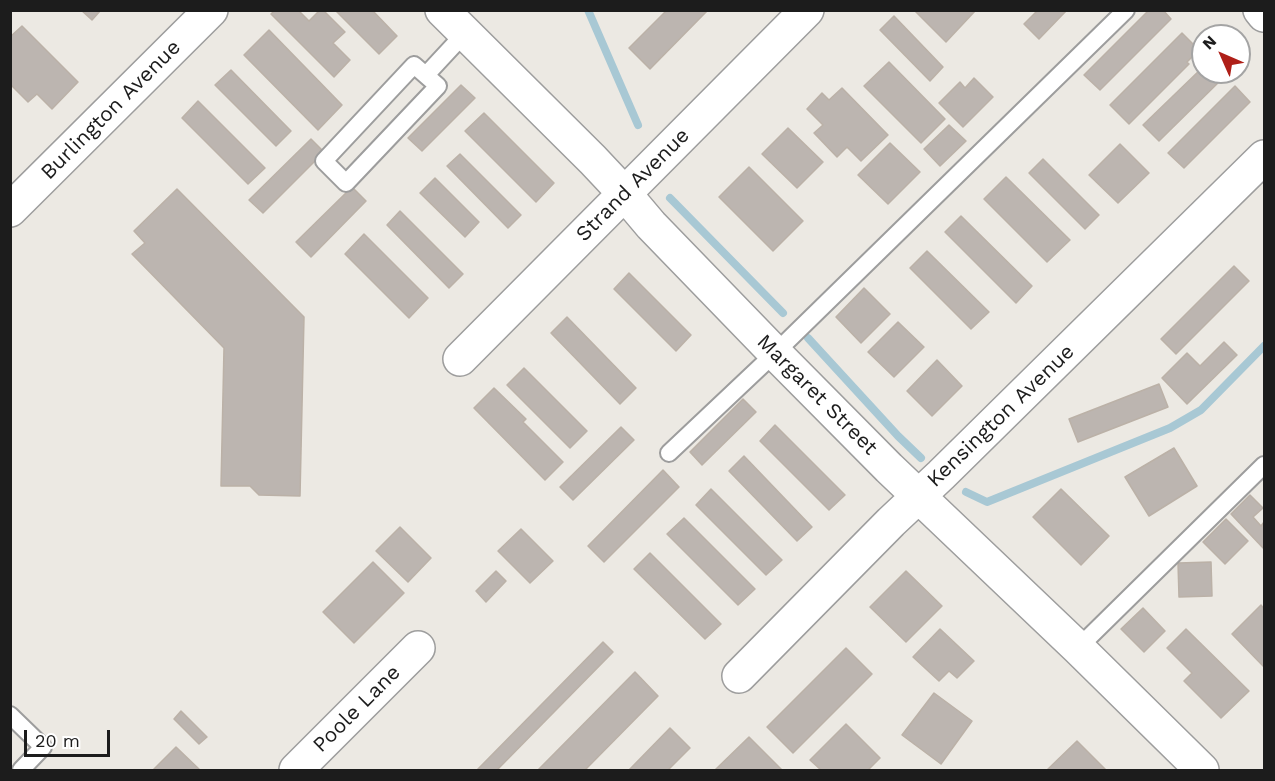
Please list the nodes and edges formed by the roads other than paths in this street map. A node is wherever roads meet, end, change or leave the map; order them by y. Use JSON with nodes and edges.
{"nodes":[{"id":1,"x":211,"y":10,"type":"edge"},
{"id":2,"x":442,"y":10,"type":"edge"},
{"id":3,"x":807,"y":10,"type":"edge"},
{"id":4,"x":1126,"y":10,"type":"edge"},
{"id":5,"x":1260,"y":10,"type":"edge"},
{"id":6,"x":1264,"y":15,"type":"edge"},
{"id":7,"x":465,"y":33,"type":"junction"},
{"id":8,"x":426,"y":75,"type":"junction"},
{"id":9,"x":1264,"y":157,"type":"edge"},
{"id":10,"x":624,"y":193,"type":"junction"},
{"id":11,"x":10,"y":210,"type":"edge"},
{"id":12,"x":775,"y":353,"type":"junction"},
{"id":13,"x":460,"y":359,"type":"dead end"},
{"id":14,"x":669,"y":453,"type":"dead end"},
{"id":15,"x":1264,"y":465,"type":"edge"},
{"id":16,"x":918,"y":496,"type":"junction"},
{"id":17,"x":418,"y":648,"type":"dead end"},
{"id":18,"x":1078,"y":648,"type":"junction"},
{"id":19,"x":739,"y":676,"type":"dead end"},
{"id":20,"x":10,"y":715,"type":"edge"},
{"id":21,"x":21,"y":771,"type":"edge"},
{"id":22,"x":296,"y":771,"type":"edge"},
{"id":23,"x":1202,"y":771,"type":"edge"}],
"edges":[{"from":1,"to":11,"type":"street","name":"Burlington Avenue"},
{"from":2,"to":7,"type":"street","name":"Margaret Street"},
{"from":3,"to":10,"type":"street","name":"Strand Avenue"},
{"from":4,"to":12,"type":"lane"},
{"from":5,"to":6,"type":"street"},
{"from":7,"to":8,"type":"lane"},
{"from":7,"to":10,"type":"street","name":"Margaret Street"},
{"from":8,"to":8,"type":"lane"},
{"from":9,"to":16,"type":"street","name":"Kensington Avenue"},
{"from":10,"to":12,"type":"street","name":"Margaret Street"},
{"from":10,"to":13,"type":"street","name":"Strand Avenue"},
{"from":12,"to":14,"type":"lane"},
{"from":12,"to":16,"type":"street","name":"Margaret Street"},
{"from":15,"to":18,"type":"lane"},
{"from":16,"to":18,"type":"street","name":"Margaret Street"},
{"from":16,"to":19,"type":"street","name":"Kensington Avenue"},
{"from":17,"to":22,"type":"street","name":"Poole Lane"},
{"from":18,"to":23,"type":"street","name":"Margaret Street"},
{"from":20,"to":21,"type":"lane"}]}
